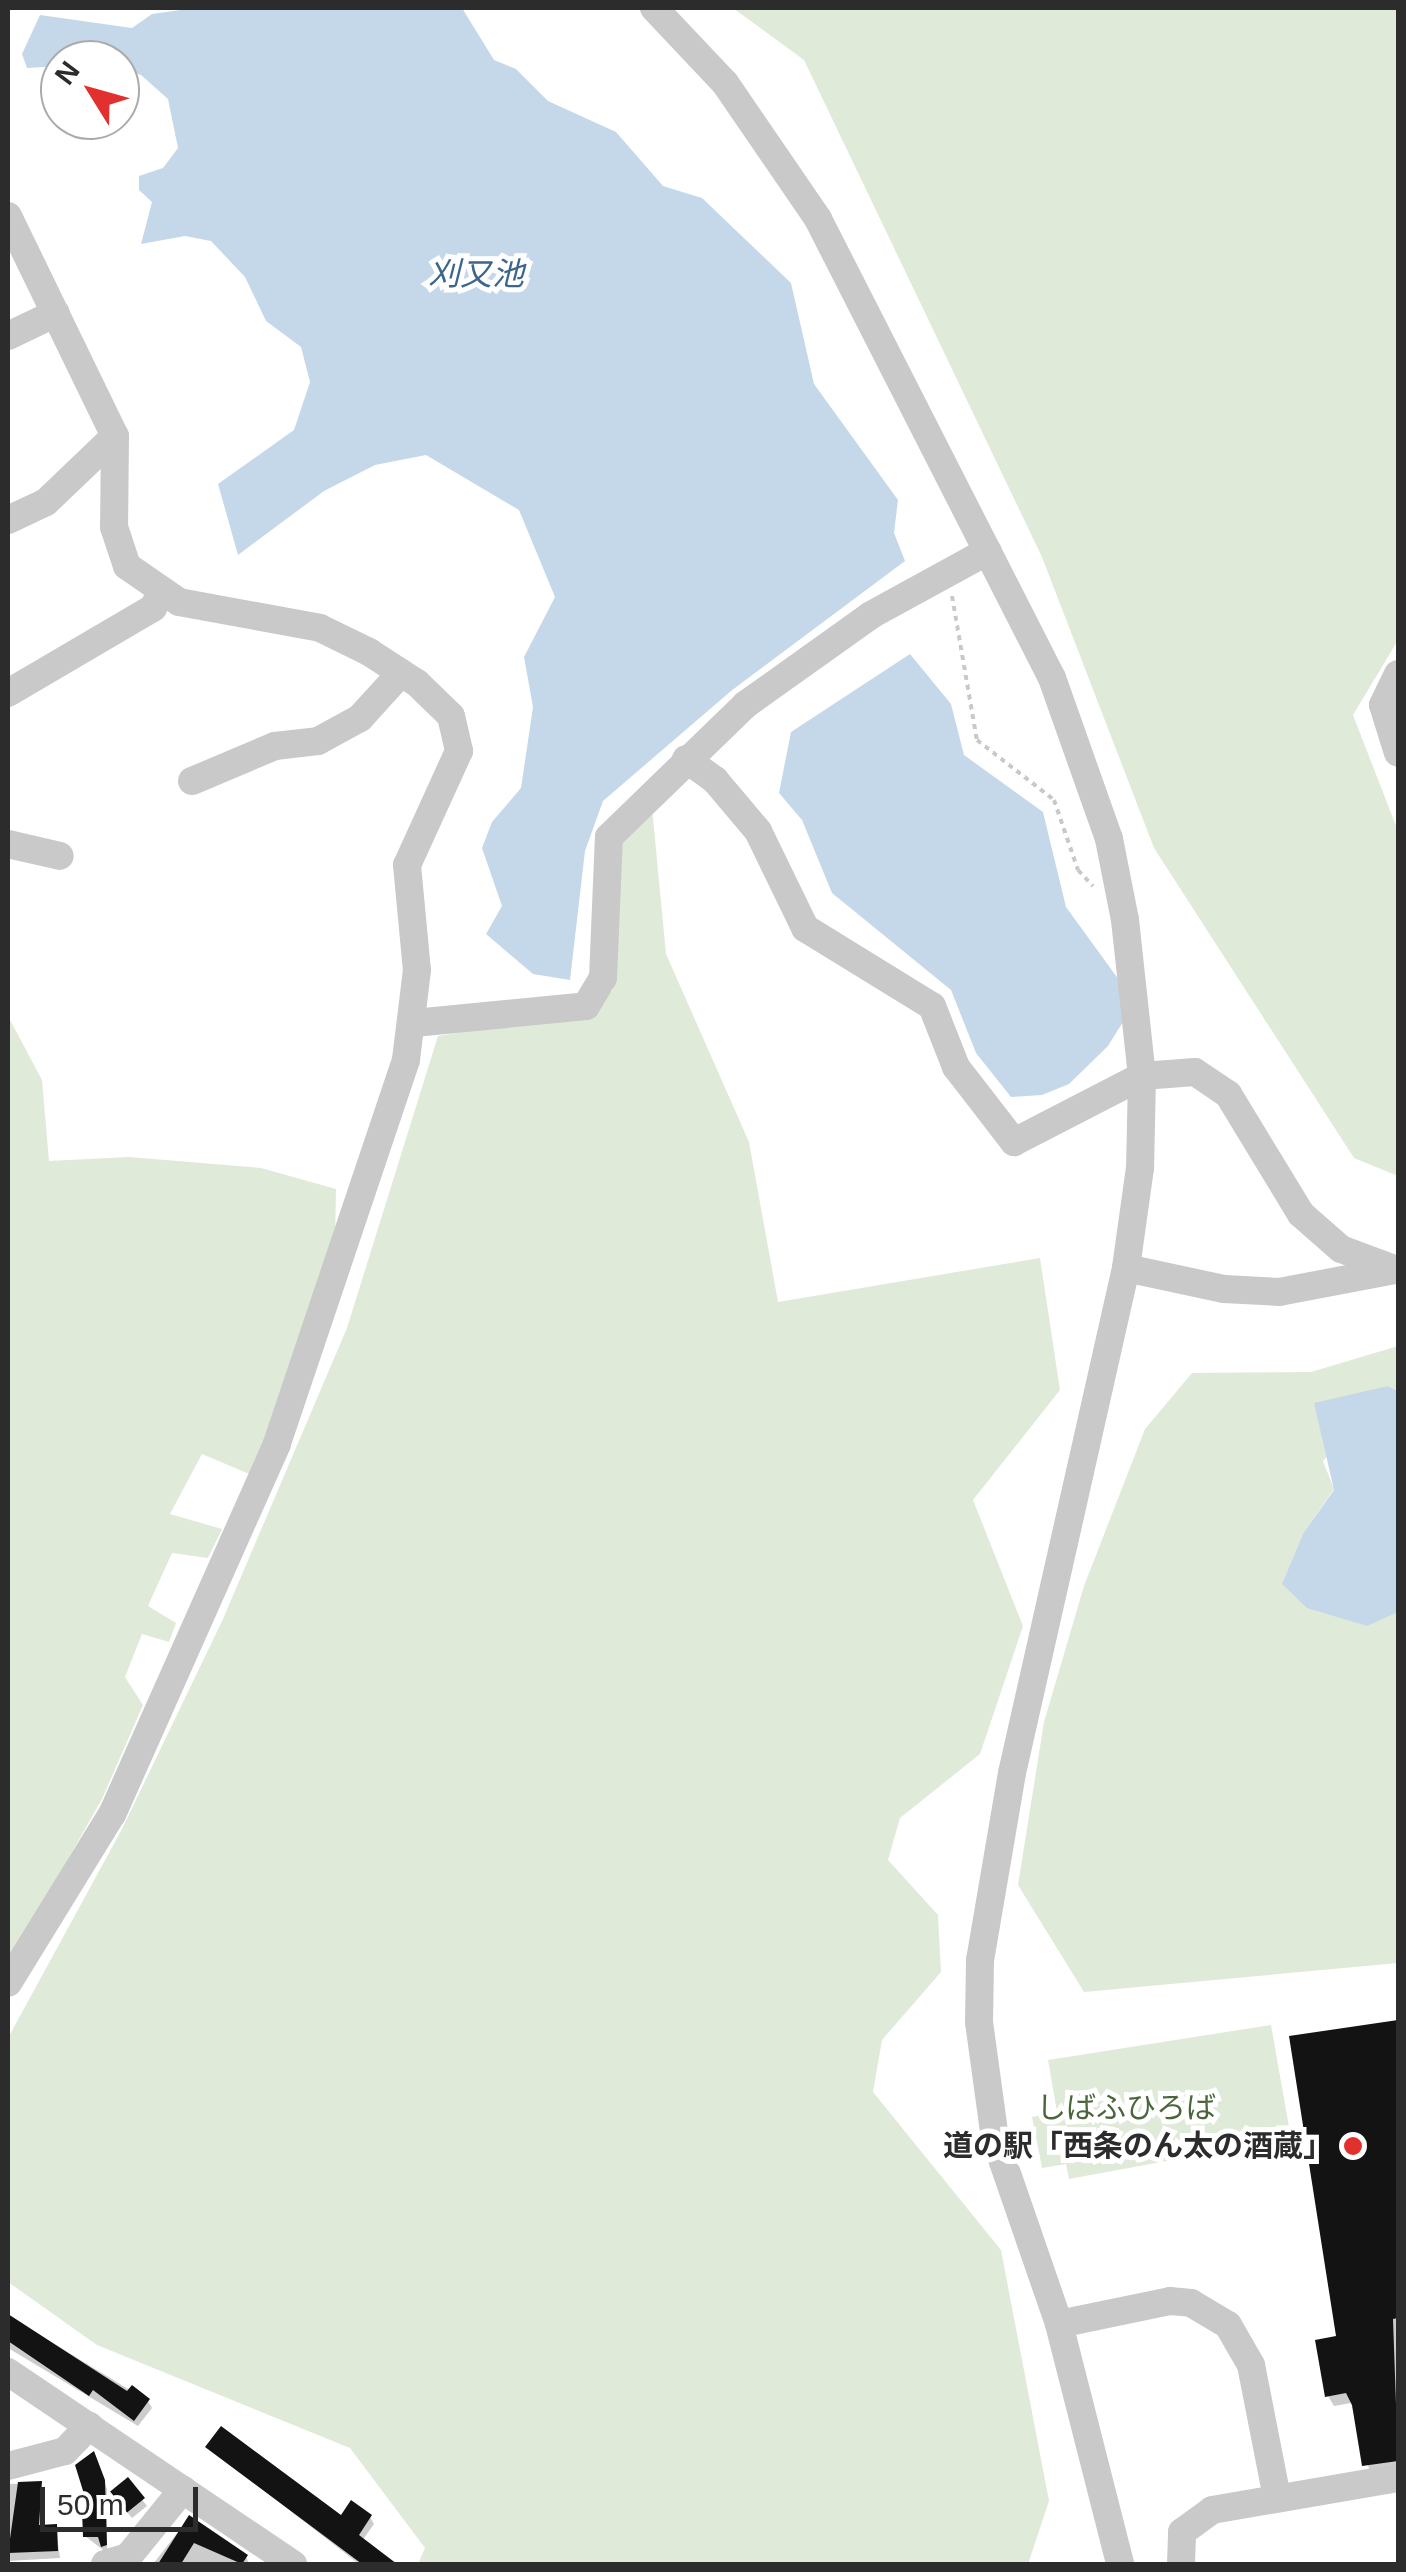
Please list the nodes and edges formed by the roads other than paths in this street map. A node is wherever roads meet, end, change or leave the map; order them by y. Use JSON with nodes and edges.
{"nodes":[{"id":1,"x":654,"y":8,"type":"edge"},
{"id":2,"x":8,"y":216,"type":"edge"},
{"id":3,"x":18,"y":263,"type":"edge"},
{"id":4,"x":56,"y":313,"type":"junction"},
{"id":5,"x":8,"y":336,"type":"edge"},
{"id":6,"x":114,"y":436,"type":"junction"},
{"id":7,"x":8,"y":520,"type":"edge"},
{"id":8,"x":988,"y":551,"type":"junction"},
{"id":9,"x":160,"y":594,"type":"junction"},
{"id":10,"x":401,"y":673,"type":"junction"},
{"id":11,"x":1398,"y":674,"type":"edge"},
{"id":12,"x":8,"y":693,"type":"edge"},
{"id":13,"x":1398,"y":753,"type":"edge"},
{"id":14,"x":686,"y":760,"type":"junction"},
{"id":15,"x":192,"y":781,"type":"dead end"},
{"id":16,"x":8,"y":844,"type":"edge"},
{"id":17,"x":60,"y":856,"type":"dead end"},
{"id":18,"x":414,"y":1023,"type":"junction"},
{"id":19,"x":1142,"y":1076,"type":"junction"},
{"id":20,"x":1126,"y":1268,"type":"junction"},
{"id":21,"x":1398,"y":1270,"type":"edge"},
{"id":22,"x":8,"y":1983,"type":"edge"},
{"id":23,"x":1059,"y":2324,"type":"junction"},
{"id":24,"x":8,"y":2372,"type":"edge"},
{"id":25,"x":89,"y":2426,"type":"junction"},
{"id":26,"x":8,"y":2466,"type":"edge"},
{"id":27,"x":1398,"y":2478,"type":"edge"},
{"id":28,"x":183,"y":2489,"type":"junction"},
{"id":29,"x":1277,"y":2498,"type":"junction"},
{"id":30,"x":283,"y":2562,"type":"edge"},
{"id":31,"x":106,"y":2564,"type":"edge"},
{"id":32,"x":1120,"y":2564,"type":"edge"},
{"id":33,"x":1181,"y":2564,"type":"edge"}],
"edges":[{"from":1,"to":8,"type":"street"},
{"from":2,"to":3,"type":"street"},
{"from":3,"to":4,"type":"street"},
{"from":4,"to":5,"type":"street"},
{"from":4,"to":6,"type":"street"},
{"from":6,"to":7,"type":"street"},
{"from":6,"to":9,"type":"street"},
{"from":8,"to":14,"type":"street"},
{"from":8,"to":19,"type":"street"},
{"from":9,"to":10,"type":"street"},
{"from":9,"to":12,"type":"street"},
{"from":10,"to":15,"type":"street"},
{"from":10,"to":18,"type":"street"},
{"from":11,"to":13,"type":"street"},
{"from":14,"to":18,"type":"street"},
{"from":14,"to":19,"type":"street"},
{"from":16,"to":17,"type":"street"},
{"from":18,"to":22,"type":"street"},
{"from":19,"to":20,"type":"street"},
{"from":19,"to":21,"type":"street"},
{"from":20,"to":21,"type":"street"},
{"from":20,"to":23,"type":"street"},
{"from":23,"to":29,"type":"street"},
{"from":23,"to":32,"type":"street"},
{"from":24,"to":25,"type":"street"},
{"from":25,"to":26,"type":"street"},
{"from":25,"to":28,"type":"street"},
{"from":27,"to":29,"type":"street"},
{"from":28,"to":30,"type":"street"},
{"from":28,"to":31,"type":"street"},
{"from":29,"to":33,"type":"street"}]}
